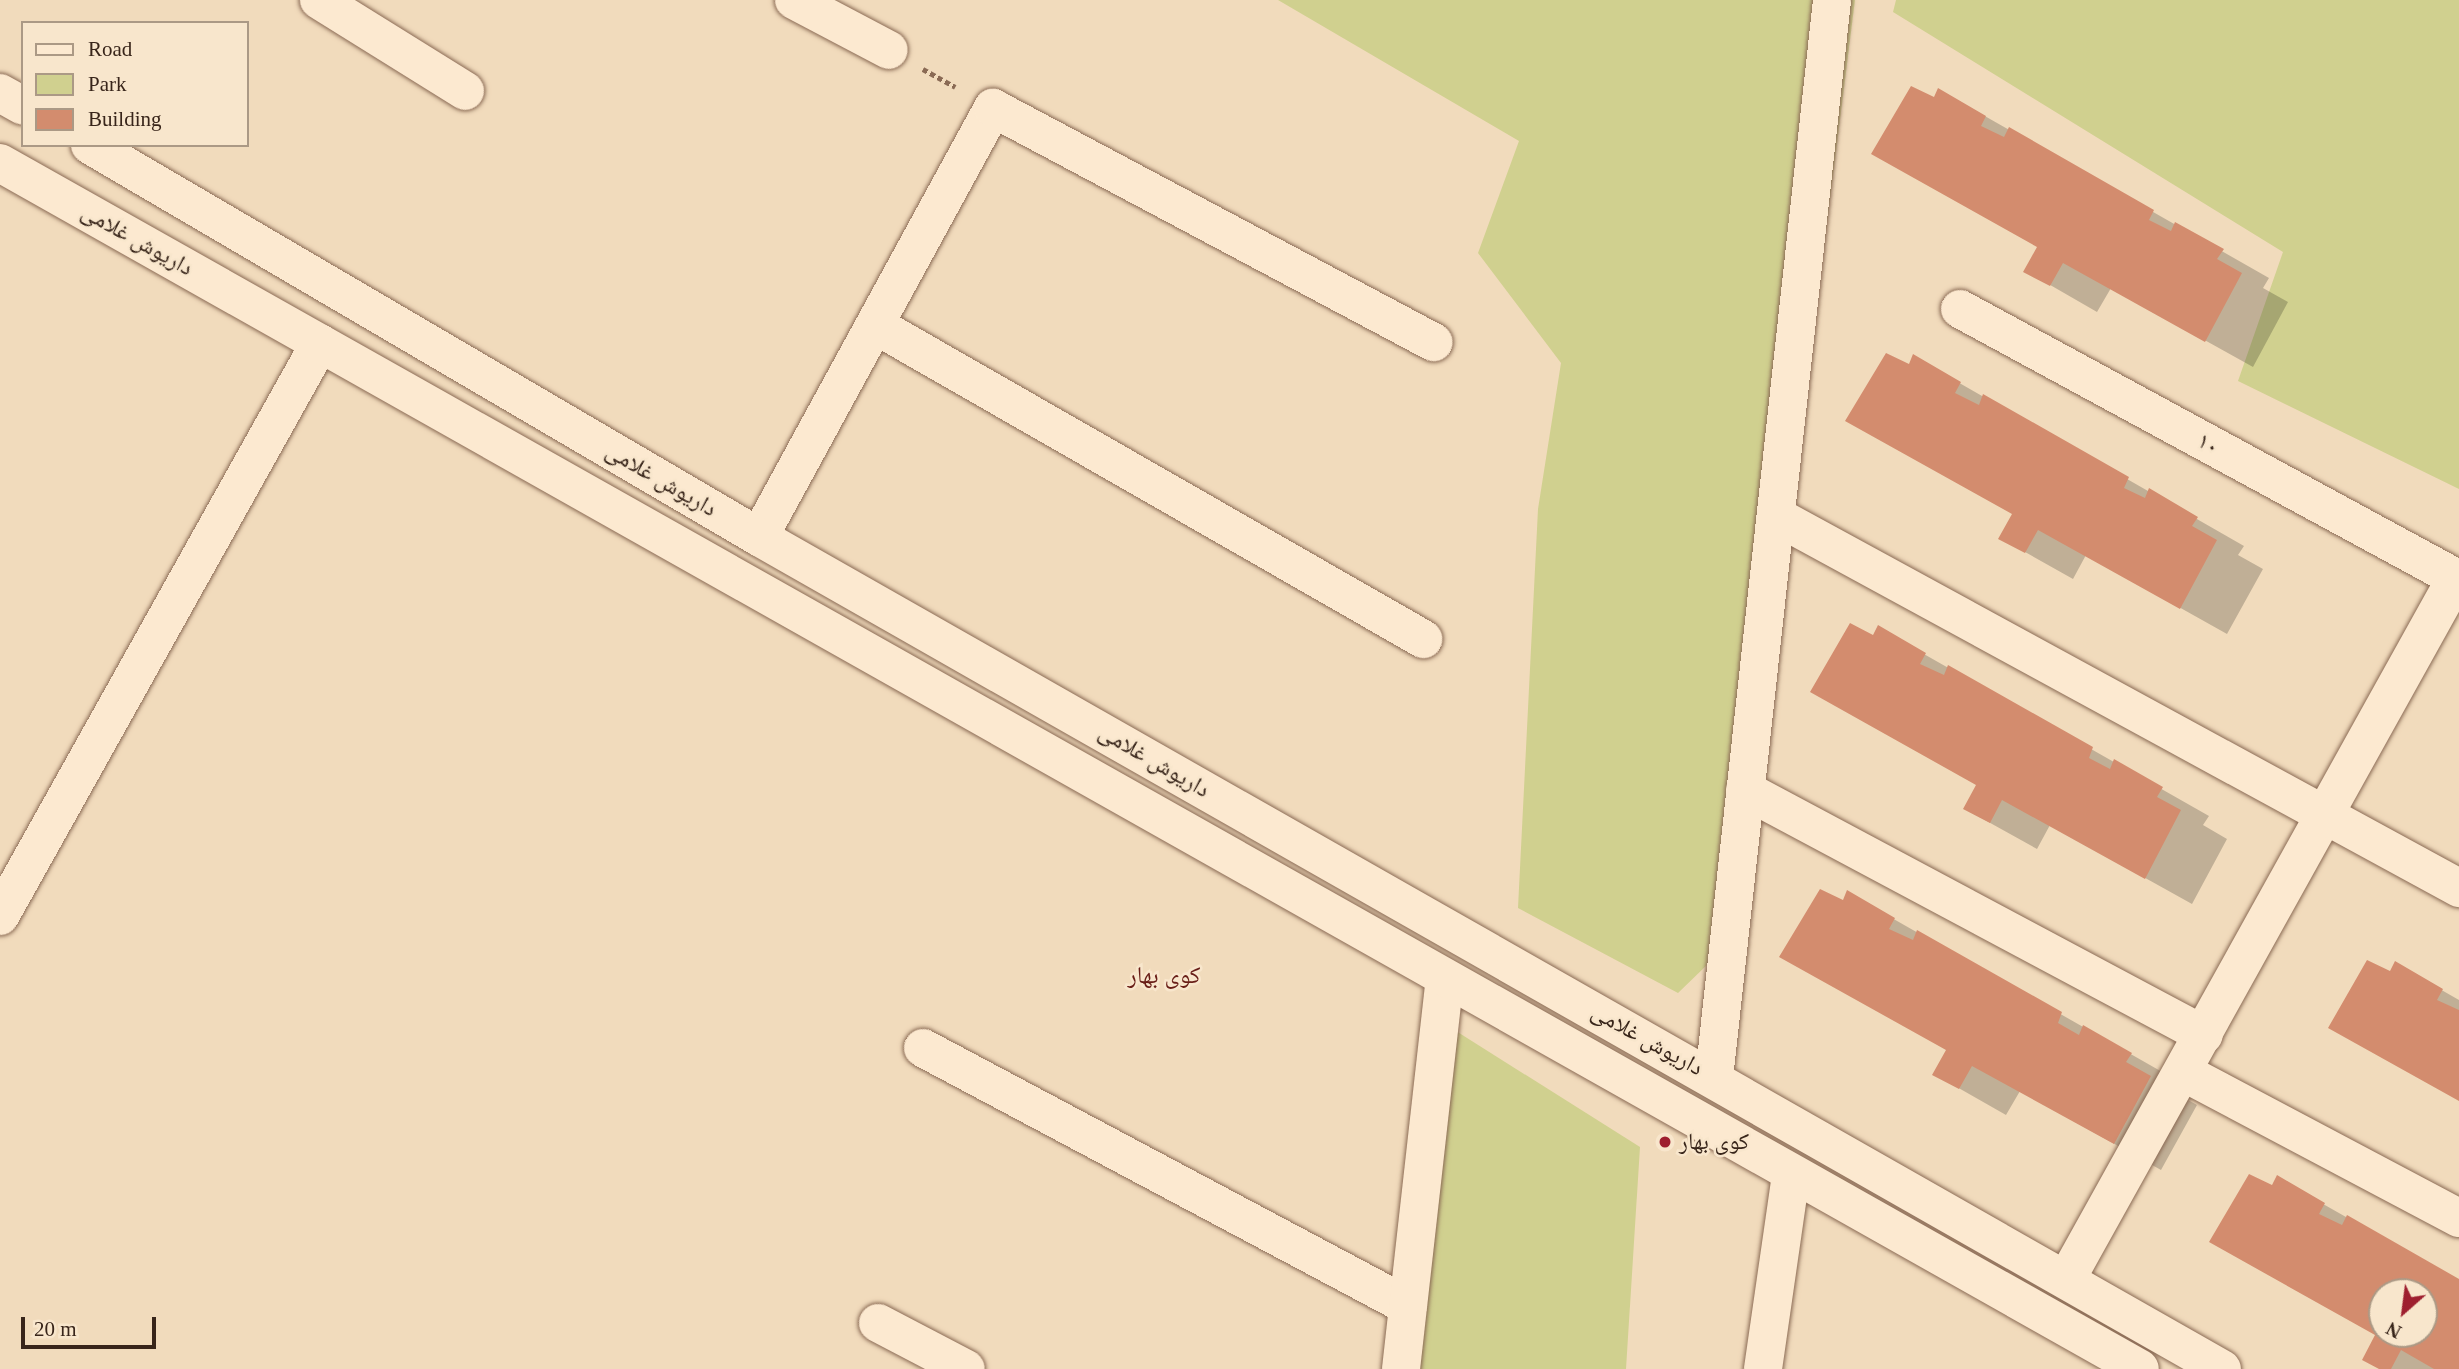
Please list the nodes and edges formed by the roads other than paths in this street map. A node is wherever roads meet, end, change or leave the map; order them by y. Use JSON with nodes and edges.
{"nodes":[{"id":1,"x":318,"y":0,"type":"edge"},
{"id":2,"x":794,"y":0,"type":"edge"},
{"id":3,"x":1832,"y":0,"type":"edge"},
{"id":4,"x":889,"y":50,"type":"road end"},
{"id":5,"x":466,"y":91,"type":"dead end"},
{"id":6,"x":0,"y":93,"type":"edge"},
{"id":7,"x":21,"y":105,"type":"edge"},
{"id":8,"x":93,"y":147,"type":"edge"},
{"id":9,"x":0,"y":163,"type":"edge"},
{"id":10,"x":1960,"y":309,"type":"dead end"},
{"id":11,"x":875,"y":325,"type":"junction"},
{"id":12,"x":1434,"y":342,"type":"dead end"},
{"id":13,"x":320,"y":343,"type":"junction"},
{"id":14,"x":1776,"y":516,"type":"junction"},
{"id":15,"x":759,"y":537,"type":"junction"},
{"id":16,"x":1423,"y":639,"type":"dead end"},
{"id":17,"x":1745,"y":790,"type":"junction"},
{"id":18,"x":2328,"y":814,"type":"junction"},
{"id":19,"x":1253,"y":818,"type":"junction"},
{"id":20,"x":1234,"y":859,"type":"junction"},
{"id":21,"x":2459,"y":888,"type":"edge"},
{"id":22,"x":0,"y":916,"type":"edge"},
{"id":23,"x":1445,"y":978,"type":"junction"},
{"id":24,"x":2204,"y":1035,"type":"junction"},
{"id":25,"x":923,"y":1048,"type":"dead end"},
{"id":26,"x":2183,"y":1072,"type":"junction"},
{"id":27,"x":1714,"y":1078,"type":"junction"},
{"id":28,"x":1791,"y":1174,"type":"junction"},
{"id":29,"x":2459,"y":1218,"type":"edge"},
{"id":30,"x":2067,"y":1278,"type":"junction"},
{"id":31,"x":1408,"y":1306,"type":"junction"},
{"id":32,"x":878,"y":1323,"type":"dead end"},
{"id":33,"x":966,"y":1369,"type":"edge"},
{"id":34,"x":1401,"y":1369,"type":"edge"},
{"id":35,"x":1763,"y":1369,"type":"edge"},
{"id":36,"x":2140,"y":1369,"type":"edge"},
{"id":37,"x":2222,"y":1369,"type":"edge"}],
"edges":[{"from":1,"to":5,"type":"street"},
{"from":2,"to":4,"type":"street"},
{"from":3,"to":14,"type":"street"},
{"from":6,"to":7,"type":"street"},
{"from":8,"to":15,"type":"street","name":"داریوش غلامی"},
{"from":9,"to":13,"type":"street","name":"داریوش غلامی"},
{"from":10,"to":18,"type":"street","name":"۱۰"},
{"from":11,"to":12,"type":"street"},
{"from":11,"to":15,"type":"street"},
{"from":11,"to":16,"type":"street"},
{"from":13,"to":20,"type":"street","name":"داریوش غلامی"},
{"from":13,"to":22,"type":"street"},
{"from":14,"to":17,"type":"street"},
{"from":14,"to":18,"type":"street"},
{"from":15,"to":19,"type":"street","name":"داریوش غلامی"},
{"from":17,"to":24,"type":"street"},
{"from":17,"to":27,"type":"street"},
{"from":18,"to":21,"type":"street"},
{"from":18,"to":24,"type":"street"},
{"from":19,"to":20,"type":"street"},
{"from":19,"to":27,"type":"street","name":"داریوش غلامی"},
{"from":20,"to":23,"type":"street","name":"داریوش غلامی"},
{"from":23,"to":28,"type":"street","name":"داریوش غلامی"},
{"from":23,"to":31,"type":"street"},
{"from":24,"to":26,"type":"street"},
{"from":25,"to":31,"type":"street"},
{"from":26,"to":29,"type":"street"},
{"from":26,"to":30,"type":"street"},
{"from":27,"to":30,"type":"street","name":"داریوش غلامی"},
{"from":28,"to":35,"type":"street"},
{"from":28,"to":36,"type":"street","name":"داریوش غلامی"},
{"from":30,"to":37,"type":"street","name":"داریوش غلامی"},
{"from":31,"to":34,"type":"street"},
{"from":32,"to":33,"type":"street"}]}
